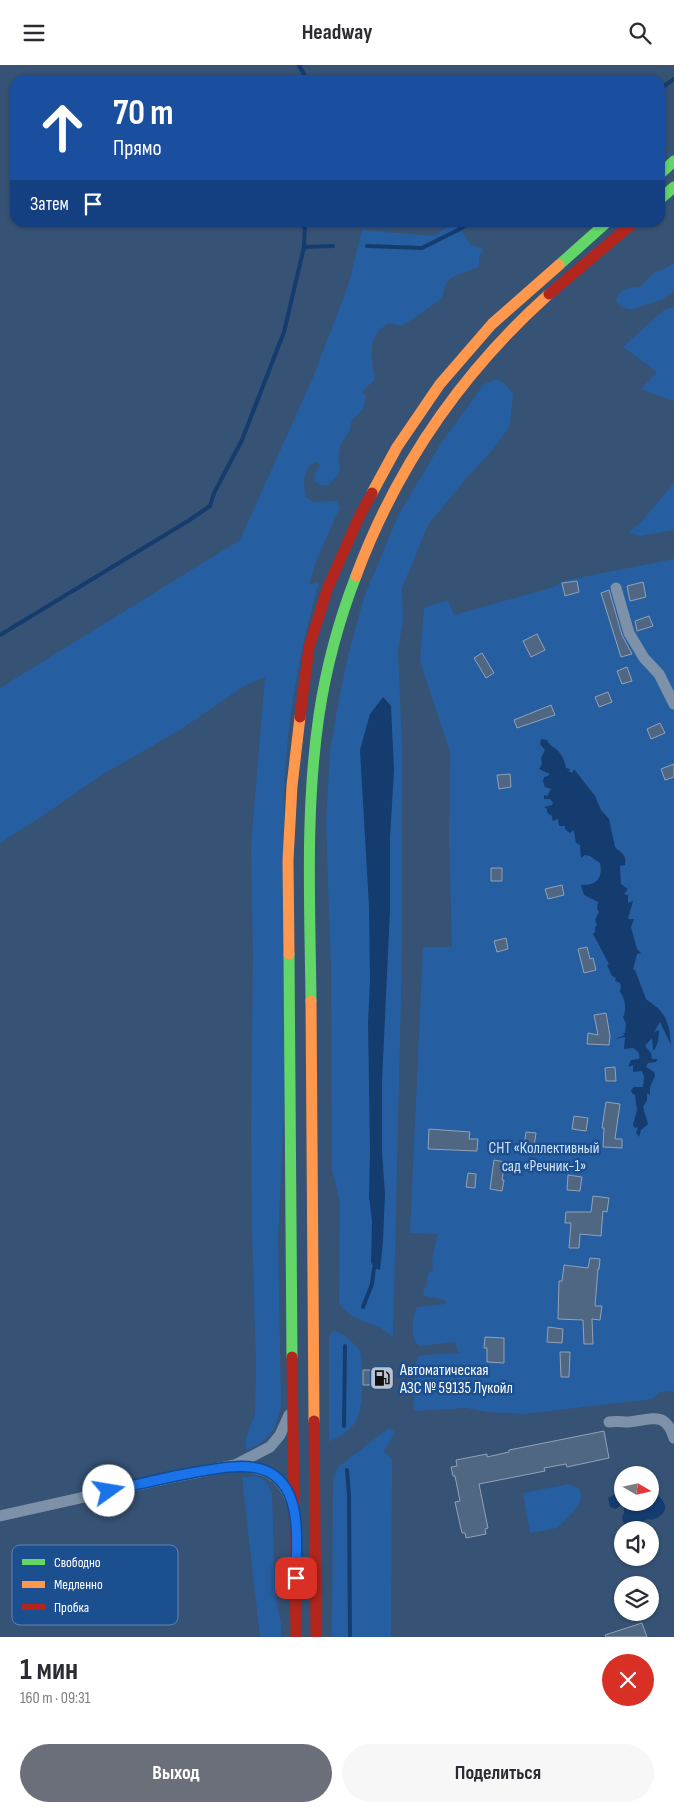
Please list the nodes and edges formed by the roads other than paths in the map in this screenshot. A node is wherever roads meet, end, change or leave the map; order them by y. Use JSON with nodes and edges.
{"nodes":[{"id":1,"x":601,"y":227,"type":"edge"},
{"id":2,"x":628,"y":227,"type":"edge"},
{"id":3,"x":616,"y":588,"type":"dead end"},
{"id":4,"x":674,"y":704,"type":"edge"},
{"id":5,"x":292,"y":1391,"type":"junction"},
{"id":6,"x":609,"y":1422,"type":"dead end"},
{"id":7,"x":674,"y":1439,"type":"edge"},
{"id":8,"x":235,"y":1465,"type":"junction"},
{"id":9,"x":0,"y":1516,"type":"edge"},
{"id":10,"x":295,"y":1519,"type":"junction"},
{"id":11,"x":296,"y":1637,"type":"edge"},
{"id":12,"x":316,"y":1637,"type":"edge"}],
"edges":[{"from":1,"to":5,"type":"main road"},
{"from":2,"to":12,"type":"main road"},
{"from":3,"to":4,"type":"street"},
{"from":5,"to":8,"type":"street"},
{"from":5,"to":10,"type":"main road"},
{"from":6,"to":7,"type":"street"},
{"from":8,"to":9,"type":"street"},
{"from":8,"to":10,"type":"street"},
{"from":10,"to":11,"type":"main road"}]}
